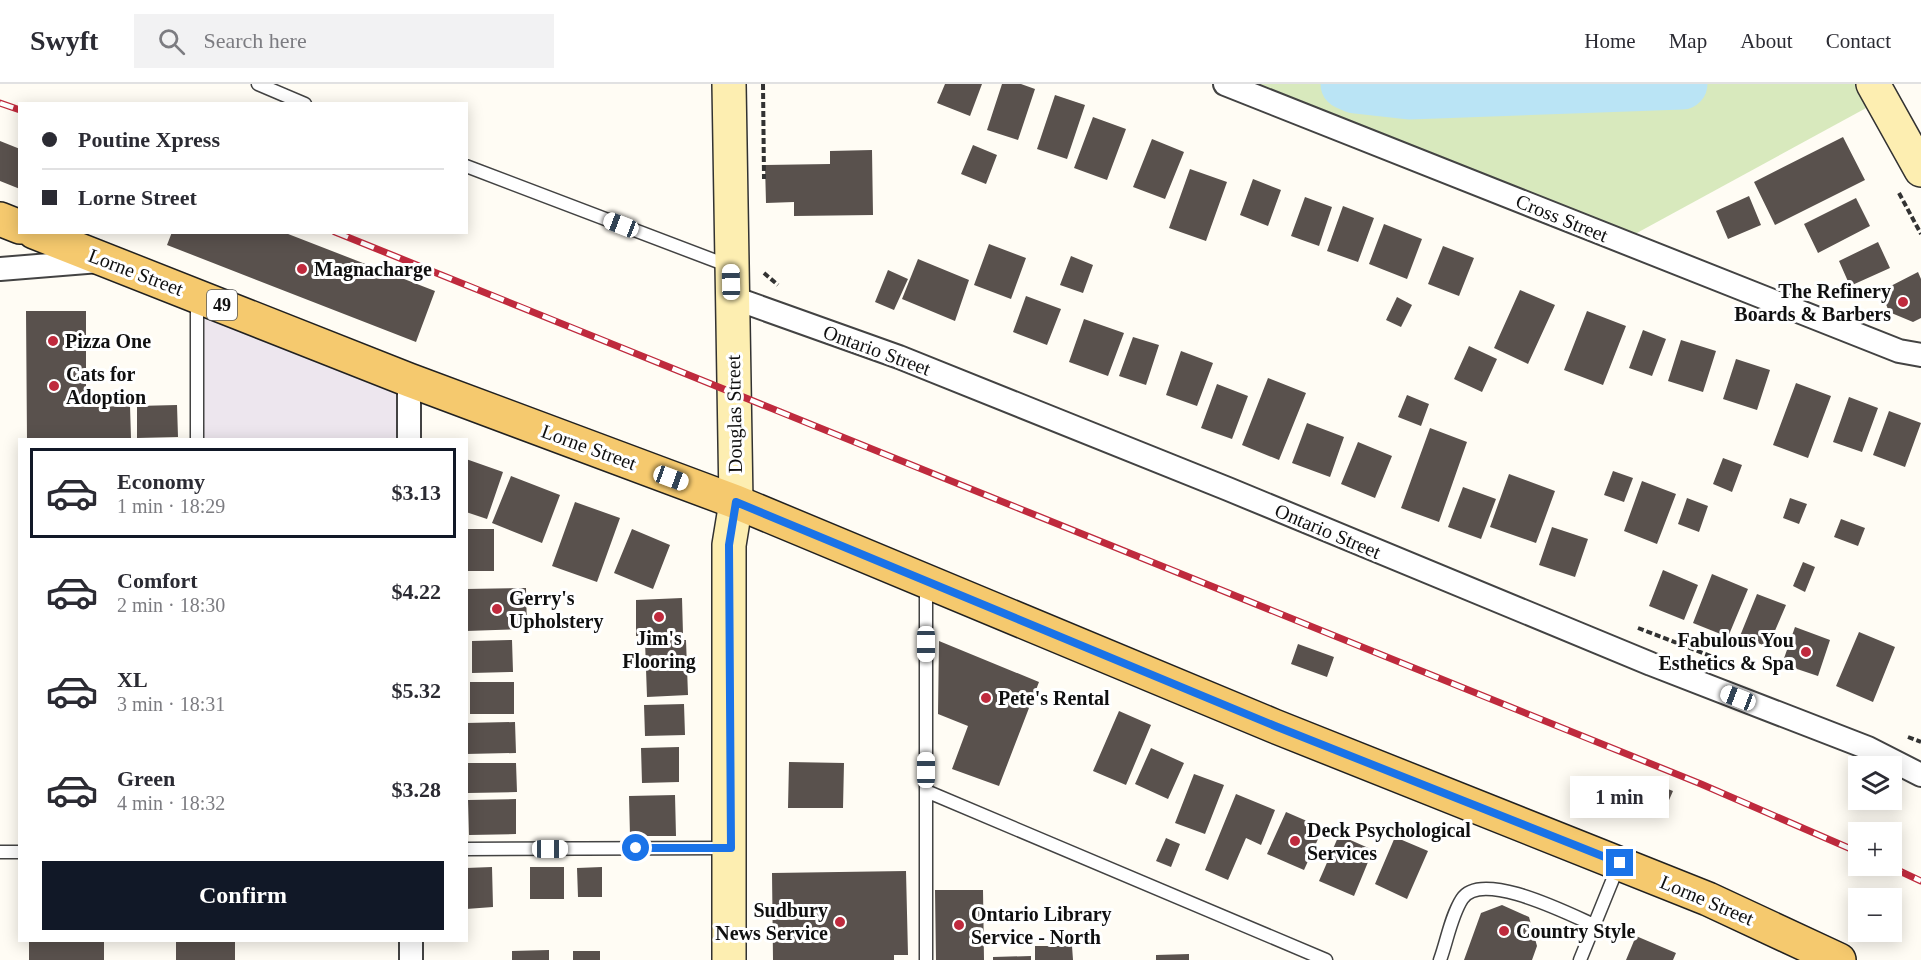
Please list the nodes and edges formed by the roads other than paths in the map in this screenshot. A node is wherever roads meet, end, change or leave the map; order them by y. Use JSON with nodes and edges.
{"nodes":[{"id":1,"x":258,"y":84,"type":"edge"},
{"id":2,"x":729,"y":84,"type":"edge"},
{"id":3,"x":1225,"y":84,"type":"edge"},
{"id":4,"x":1880,"y":96,"type":"edge"},
{"id":5,"x":300,"y":102,"type":"edge"},
{"id":6,"x":468,"y":167,"type":"edge"},
{"id":7,"x":1921,"y":170,"type":"edge"},
{"id":8,"x":0,"y":219,"type":"edge"},
{"id":9,"x":18,"y":226,"type":"edge"},
{"id":10,"x":39,"y":234,"type":"edge"},
{"id":11,"x":107,"y":260,"type":"junction"},
{"id":12,"x":0,"y":269,"type":"edge"},
{"id":13,"x":731,"y":282,"type":"junction"},
{"id":14,"x":198,"y":295,"type":"junction"},
{"id":15,"x":1910,"y":353,"type":"edge"},
{"id":16,"x":1921,"y":368,"type":"edge"},
{"id":17,"x":408,"y":380,"type":"junction"},
{"id":18,"x":197,"y":438,"type":"edge"},
{"id":19,"x":408,"y":438,"type":"edge"},
{"id":20,"x":736,"y":502,"type":"junction"},
{"id":21,"x":926,"y":581,"type":"junction"},
{"id":22,"x":1921,"y":775,"type":"edge"},
{"id":23,"x":926,"y":791,"type":"junction"},
{"id":24,"x":731,"y":848,"type":"junction"},
{"id":25,"x":468,"y":849,"type":"edge"},
{"id":26,"x":0,"y":852,"type":"edge"},
{"id":27,"x":18,"y":852,"type":"edge"},
{"id":28,"x":1620,"y":863,"type":"junction"},
{"id":29,"x":1594,"y":925,"type":"junction"},
{"id":30,"x":411,"y":942,"type":"edge"},
{"id":31,"x":411,"y":960,"type":"edge"},
{"id":32,"x":729,"y":960,"type":"edge"},
{"id":33,"x":926,"y":960,"type":"edge"},
{"id":34,"x":1326,"y":960,"type":"edge"},
{"id":35,"x":1440,"y":960,"type":"edge"},
{"id":36,"x":1580,"y":960,"type":"edge"},
{"id":37,"x":1839,"y":960,"type":"edge"}],
"edges":[{"from":1,"to":5,"type":"lane"},
{"from":2,"to":13,"type":"street","name":"Douglas Street"},
{"from":3,"to":15,"type":"street","name":"Cross Street"},
{"from":4,"to":7,"type":"street"},
{"from":6,"to":13,"type":"lane"},
{"from":8,"to":9,"type":"main road"},
{"from":10,"to":11,"type":"main road","name":"Lorne Street","number":"49"},
{"from":11,"to":12,"type":"street"},
{"from":11,"to":14,"type":"main road","name":"Lorne Street","number":"49"},
{"from":13,"to":20,"type":"street","name":"Douglas Street"},
{"from":13,"to":22,"type":"street","name":"Ontario Street"},
{"from":14,"to":17,"type":"main road","name":"Lorne Street","number":"49"},
{"from":14,"to":18,"type":"lane"},
{"from":15,"to":16,"type":"street","name":"Cross Street"},
{"from":17,"to":19,"type":"street"},
{"from":17,"to":20,"type":"main road","name":"Lorne Street","number":"49"},
{"from":20,"to":21,"type":"main road","name":"Lorne Street"},
{"from":20,"to":24,"type":"street","name":"Douglas Street"},
{"from":21,"to":23,"type":"lane"},
{"from":21,"to":28,"type":"main road","name":"Lorne Street"},
{"from":23,"to":33,"type":"lane"},
{"from":23,"to":34,"type":"lane"},
{"from":24,"to":25,"type":"lane"},
{"from":24,"to":32,"type":"street","name":"Douglas Street"},
{"from":26,"to":27,"type":"lane"},
{"from":28,"to":29,"type":"lane"},
{"from":28,"to":37,"type":"main road","name":"Lorne Street"},
{"from":29,"to":35,"type":"lane"},
{"from":29,"to":36,"type":"lane"},
{"from":30,"to":31,"type":"street"}]}
